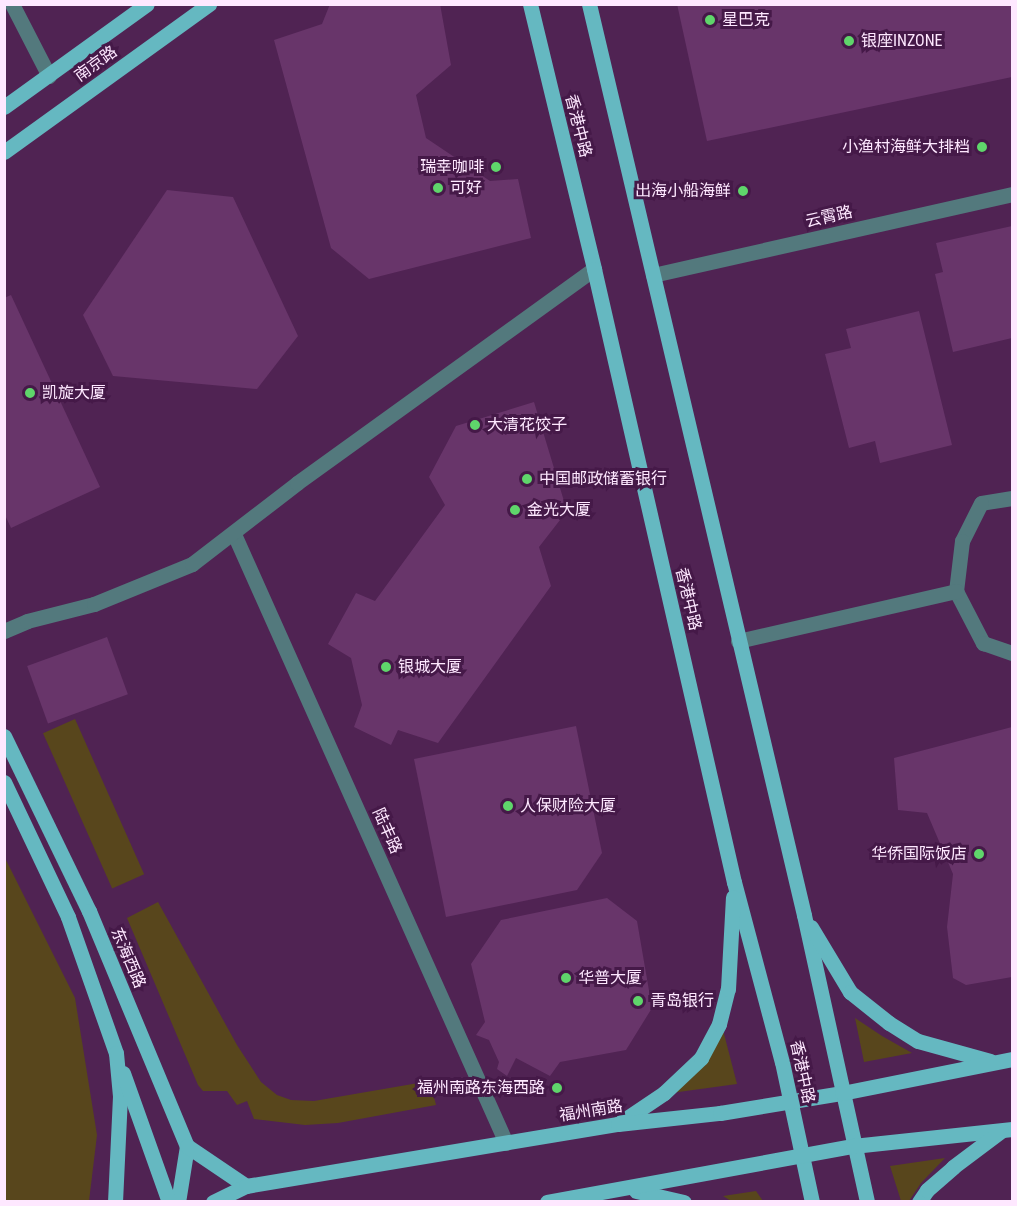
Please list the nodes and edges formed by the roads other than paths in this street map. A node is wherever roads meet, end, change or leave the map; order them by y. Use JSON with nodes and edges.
{"nodes":[{"id":1,"x":12,"y":4,"type":"edge"},
{"id":2,"x":147,"y":4,"type":"edge"},
{"id":3,"x":209,"y":4,"type":"edge"},
{"id":4,"x":589,"y":4,"type":"edge"},
{"id":5,"x":528,"y":8,"type":"edge"},
{"id":6,"x":49,"y":76,"type":"junction"},
{"id":7,"x":4,"y":107,"type":"edge"},
{"id":8,"x":4,"y":152,"type":"edge"},
{"id":9,"x":1012,"y":194,"type":"edge"},
{"id":10,"x":594,"y":269,"type":"junction"},
{"id":11,"x":653,"y":275,"type":"junction"},
{"id":12,"x":1012,"y":498,"type":"edge"},
{"id":13,"x":234,"y":534,"type":"junction"},
{"id":14,"x":956,"y":591,"type":"junction"},
{"id":15,"x":4,"y":631,"type":"edge"},
{"id":16,"x":738,"y":641,"type":"junction"},
{"id":17,"x":1012,"y":652,"type":"edge"},
{"id":18,"x":4,"y":736,"type":"edge"},
{"id":19,"x":4,"y":782,"type":"edge"},
{"id":20,"x":734,"y":882,"type":"junction"},
{"id":21,"x":804,"y":915,"type":"junction"},
{"id":22,"x":116,"y":1053,"type":"junction"},
{"id":23,"x":1012,"y":1059,"type":"edge"},
{"id":24,"x":993,"y":1062,"type":"junction"},
{"id":25,"x":842,"y":1093,"type":"junction"},
{"id":26,"x":790,"y":1101,"type":"junction"},
{"id":27,"x":618,"y":1124,"type":"junction"},
{"id":28,"x":1007,"y":1130,"type":"edge"},
{"id":29,"x":506,"y":1143,"type":"junction"},
{"id":30,"x":187,"y":1146,"type":"junction"},
{"id":31,"x":853,"y":1146,"type":"junction"},
{"id":32,"x":802,"y":1155,"type":"junction"},
{"id":33,"x":246,"y":1186,"type":"junction"},
{"id":34,"x":627,"y":1189,"type":"junction"},
{"id":35,"x":115,"y":1202,"type":"edge"},
{"id":36,"x":169,"y":1202,"type":"edge"},
{"id":37,"x":178,"y":1202,"type":"edge"},
{"id":38,"x":213,"y":1202,"type":"edge"},
{"id":39,"x":548,"y":1202,"type":"edge"},
{"id":40,"x":684,"y":1202,"type":"edge"},
{"id":41,"x":813,"y":1202,"type":"edge"},
{"id":42,"x":867,"y":1202,"type":"edge"},
{"id":43,"x":919,"y":1202,"type":"edge"}],
"edges":[{"from":1,"to":6,"type":"street"},
{"from":2,"to":6,"type":"main road","name":"南京路"},
{"from":3,"to":8,"type":"main road","name":"南京路"},
{"from":4,"to":11,"type":"main road"},
{"from":5,"to":10,"type":"main road","name":"香港中路"},
{"from":6,"to":7,"type":"main road","name":"南京路"},
{"from":9,"to":11,"type":"street","name":"云霄路"},
{"from":10,"to":13,"type":"street"},
{"from":10,"to":20,"type":"main road","name":"香港中路"},
{"from":11,"to":16,"type":"main road"},
{"from":12,"to":14,"type":"street"},
{"from":13,"to":15,"type":"street"},
{"from":13,"to":29,"type":"street","name":"陆丰路"},
{"from":14,"to":16,"type":"street"},
{"from":14,"to":17,"type":"street"},
{"from":16,"to":21,"type":"main road"},
{"from":18,"to":30,"type":"main road","name":"东海西路"},
{"from":19,"to":22,"type":"main road"},
{"from":20,"to":26,"type":"main road","name":"香港中路"},
{"from":20,"to":27,"type":"main road"},
{"from":21,"to":24,"type":"main road"},
{"from":21,"to":25,"type":"main road"},
{"from":22,"to":35,"type":"main road"},
{"from":22,"to":36,"type":"main road"},
{"from":23,"to":24,"type":"main road","name":"福州南路"},
{"from":24,"to":25,"type":"main road","name":"福州南路"},
{"from":25,"to":26,"type":"main road","name":"福州南路"},
{"from":25,"to":31,"type":"main road"},
{"from":26,"to":27,"type":"main road","name":"福州南路"},
{"from":26,"to":32,"type":"main road","name":"香港中路"},
{"from":27,"to":29,"type":"main road","name":"福州南路"},
{"from":28,"to":31,"type":"main road"},
{"from":28,"to":43,"type":"main road"},
{"from":29,"to":33,"type":"main road","name":"福州南路"},
{"from":30,"to":33,"type":"main road"},
{"from":30,"to":37,"type":"main road"},
{"from":31,"to":32,"type":"main road"},
{"from":31,"to":42,"type":"main road"},
{"from":32,"to":34,"type":"main road"},
{"from":32,"to":41,"type":"main road","name":"香港中路"},
{"from":33,"to":38,"type":"main road","name":"福州南路"},
{"from":34,"to":39,"type":"main road"},
{"from":34,"to":40,"type":"main road"}]}
